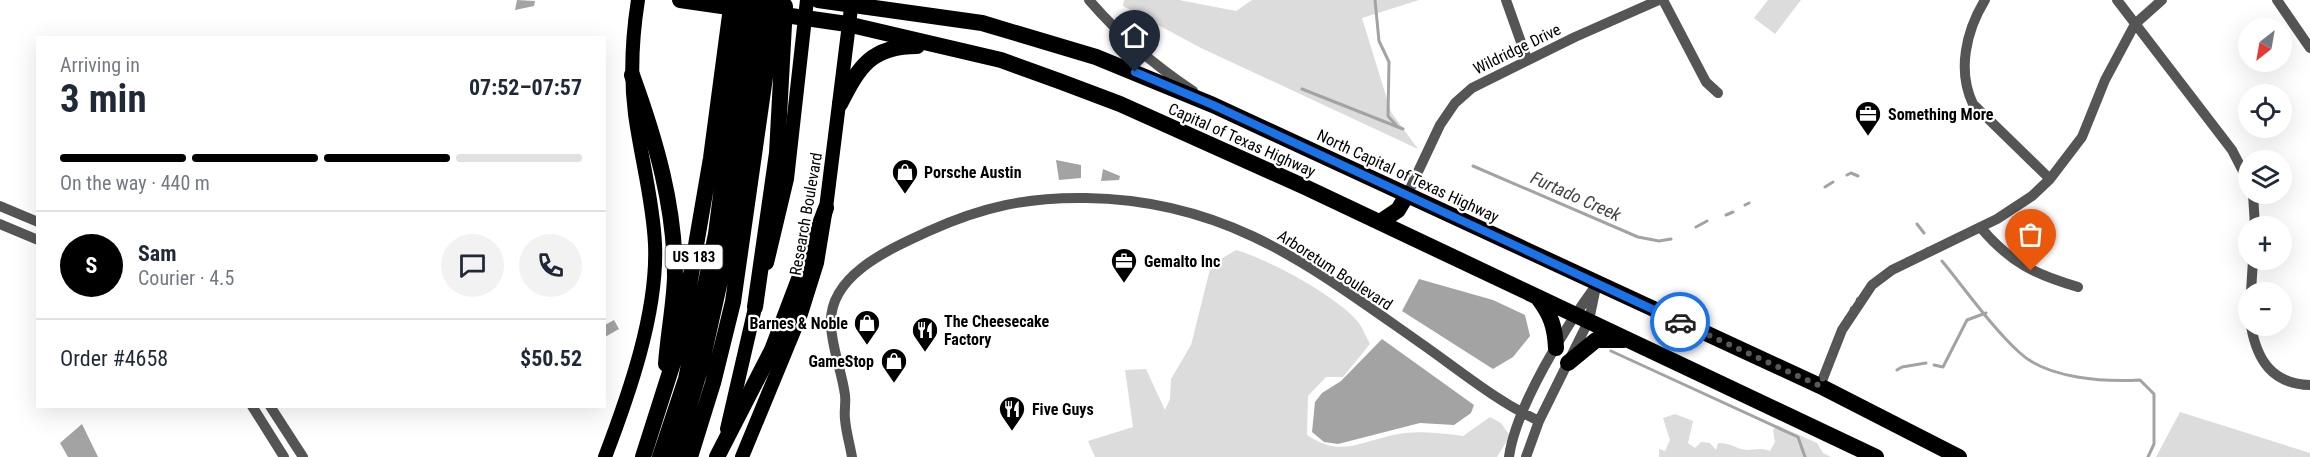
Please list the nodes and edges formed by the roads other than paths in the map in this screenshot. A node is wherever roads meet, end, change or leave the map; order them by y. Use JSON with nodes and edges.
{"nodes":[{"id":1,"x":638,"y":0,"type":"edge"},
{"id":2,"x":680,"y":0,"type":"edge"},
{"id":3,"x":732,"y":0,"type":"edge"},
{"id":4,"x":746,"y":0,"type":"edge"},
{"id":5,"x":762,"y":0,"type":"edge"},
{"id":6,"x":776,"y":0,"type":"edge"},
{"id":7,"x":786,"y":0,"type":"edge"},
{"id":8,"x":807,"y":0,"type":"edge"},
{"id":9,"x":909,"y":0,"type":"edge"},
{"id":10,"x":1089,"y":0,"type":"edge"},
{"id":11,"x":1506,"y":0,"type":"edge"},
{"id":12,"x":1661,"y":0,"type":"edge"},
{"id":13,"x":1985,"y":0,"type":"edge"},
{"id":14,"x":2117,"y":0,"type":"edge"},
{"id":15,"x":2162,"y":0,"type":"edge"},
{"id":16,"x":2277,"y":0,"type":"edge"},
{"id":17,"x":839,"y":2,"type":"edge"},
{"id":18,"x":940,"y":16,"type":"junction"},
{"id":19,"x":840,"y":23,"type":"junction"},
{"id":20,"x":2135,"y":24,"type":"junction"},
{"id":21,"x":942,"y":46,"type":"junction"},
{"id":22,"x":2310,"y":48,"type":"edge"},
{"id":23,"x":1527,"y":59,"type":"junction"},
{"id":24,"x":632,"y":75,"type":"junction"},
{"id":25,"x":1718,"y":93,"type":"dead end"},
{"id":26,"x":840,"y":104,"type":"junction"},
{"id":27,"x":1213,"y":105,"type":"junction"},
{"id":28,"x":2238,"y":162,"type":"edge"},
{"id":29,"x":2050,"y":179,"type":"junction"},
{"id":30,"x":1407,"y":195,"type":"junction"},
{"id":31,"x":0,"y":206,"type":"edge"},
{"id":32,"x":826,"y":208,"type":"junction"},
{"id":33,"x":36,"y":221,"type":"edge"},
{"id":34,"x":1380,"y":222,"type":"junction"},
{"id":35,"x":0,"y":224,"type":"edge"},
{"id":36,"x":1981,"y":228,"type":"junction"},
{"id":37,"x":36,"y":239,"type":"edge"},
{"id":38,"x":1597,"y":284,"type":"junction"},
{"id":39,"x":2078,"y":287,"type":"dead end"},
{"id":40,"x":1535,"y":295,"type":"junction"},
{"id":41,"x":755,"y":307,"type":"junction"},
{"id":42,"x":1582,"y":317,"type":"junction"},
{"id":43,"x":2254,"y":336,"type":"edge"},
{"id":44,"x":1632,"y":340,"type":"junction"},
{"id":45,"x":1556,"y":348,"type":"junction"},
{"id":46,"x":1568,"y":363,"type":"junction"},
{"id":47,"x":2310,"y":385,"type":"edge"},
{"id":48,"x":1820,"y":386,"type":"junction"},
{"id":49,"x":664,"y":390,"type":"junction"},
{"id":50,"x":253,"y":408,"type":"edge"},
{"id":51,"x":271,"y":408,"type":"edge"},
{"id":52,"x":1521,"y":413,"type":"junction"},
{"id":53,"x":1539,"y":421,"type":"junction"},
{"id":54,"x":284,"y":457,"type":"edge"},
{"id":55,"x":303,"y":457,"type":"edge"},
{"id":56,"x":605,"y":457,"type":"edge"},
{"id":57,"x":643,"y":457,"type":"edge"},
{"id":58,"x":660,"y":457,"type":"edge"},
{"id":59,"x":674,"y":457,"type":"edge"},
{"id":60,"x":690,"y":457,"type":"edge"},
{"id":61,"x":718,"y":457,"type":"edge"},
{"id":62,"x":742,"y":457,"type":"edge"},
{"id":63,"x":852,"y":457,"type":"edge"},
{"id":64,"x":1509,"y":457,"type":"edge"},
{"id":65,"x":1526,"y":457,"type":"edge"},
{"id":66,"x":1876,"y":457,"type":"edge"},
{"id":67,"x":1959,"y":457,"type":"edge"}],
"edges":[{"from":1,"to":24,"type":"main road"},
{"from":2,"to":19,"type":"highway"},
{"from":3,"to":49,"type":"highway","number":"US 183"},
{"from":4,"to":58,"type":"highway"},
{"from":5,"to":59,"type":"highway"},
{"from":6,"to":60,"type":"highway","number":"US 183"},
{"from":7,"to":41,"type":"highway"},
{"from":8,"to":41,"type":"main road","name":"Research Boulevard"},
{"from":9,"to":18,"type":"highway"},
{"from":10,"to":27,"type":"street"},
{"from":11,"to":23,"type":"street"},
{"from":12,"to":23,"type":"street","name":"Wildridge Drive"},
{"from":12,"to":25,"type":"street"},
{"from":13,"to":29,"type":"street"},
{"from":14,"to":20,"type":"street"},
{"from":15,"to":20,"type":"street"},
{"from":16,"to":22,"type":"street"},
{"from":17,"to":18,"type":"highway","name":"North Capital of Texas Highway"},
{"from":17,"to":19,"type":"main road","name":"Research Boulevard"},
{"from":18,"to":27,"type":"highway","name":"North Capital of Texas Highway"},
{"from":19,"to":21,"type":"highway","name":"Capital of Texas Highway"},
{"from":19,"to":26,"type":"main road","name":"Research Boulevard"},
{"from":20,"to":28,"type":"street"},
{"from":20,"to":29,"type":"street"},
{"from":21,"to":26,"type":"highway"},
{"from":21,"to":34,"type":"highway","name":"Capital of Texas Highway"},
{"from":23,"to":30,"type":"street","name":"Wildridge Drive"},
{"from":24,"to":49,"type":"highway"},
{"from":24,"to":56,"type":"main road"},
{"from":26,"to":32,"type":"main road","name":"Research Boulevard"},
{"from":27,"to":30,"type":"highway","name":"North Capital of Texas Highway"},
{"from":29,"to":36,"type":"street"},
{"from":30,"to":34,"type":"highway"},
{"from":30,"to":38,"type":"highway","name":"North Capital of Texas Highway"},
{"from":31,"to":33,"type":"street"},
{"from":32,"to":61,"type":"highway"},
{"from":32,"to":62,"type":"main road","name":"Research Boulevard"},
{"from":34,"to":40,"type":"highway","name":"Capital of Texas Highway"},
{"from":35,"to":37,"type":"street"},
{"from":36,"to":39,"type":"street"},
{"from":36,"to":48,"type":"street"},
{"from":38,"to":42,"type":"street"},
{"from":38,"to":48,"type":"highway","name":"North Capital of Texas Highway"},
{"from":40,"to":42,"type":"highway","name":"Capital of Texas Highway"},
{"from":40,"to":45,"type":"highway"},
{"from":41,"to":61,"type":"main road","name":"Research Boulevard"},
{"from":42,"to":44,"type":"highway"},
{"from":42,"to":45,"type":"street"},
{"from":42,"to":46,"type":"street"},
{"from":43,"to":47,"type":"street"},
{"from":44,"to":46,"type":"highway"},
{"from":44,"to":66,"type":"highway"},
{"from":45,"to":52,"type":"street"},
{"from":46,"to":53,"type":"street"},
{"from":48,"to":67,"type":"highway","name":"North Capital of Texas Highway"},
{"from":49,"to":57,"type":"highway","number":"US 183"},
{"from":50,"to":54,"type":"street"},
{"from":51,"to":55,"type":"street"},
{"from":52,"to":53,"type":"street","name":"Arboretum Boulevard"},
{"from":52,"to":63,"type":"street","name":"Arboretum Boulevard"},
{"from":52,"to":64,"type":"street"},
{"from":53,"to":65,"type":"street"}]}
